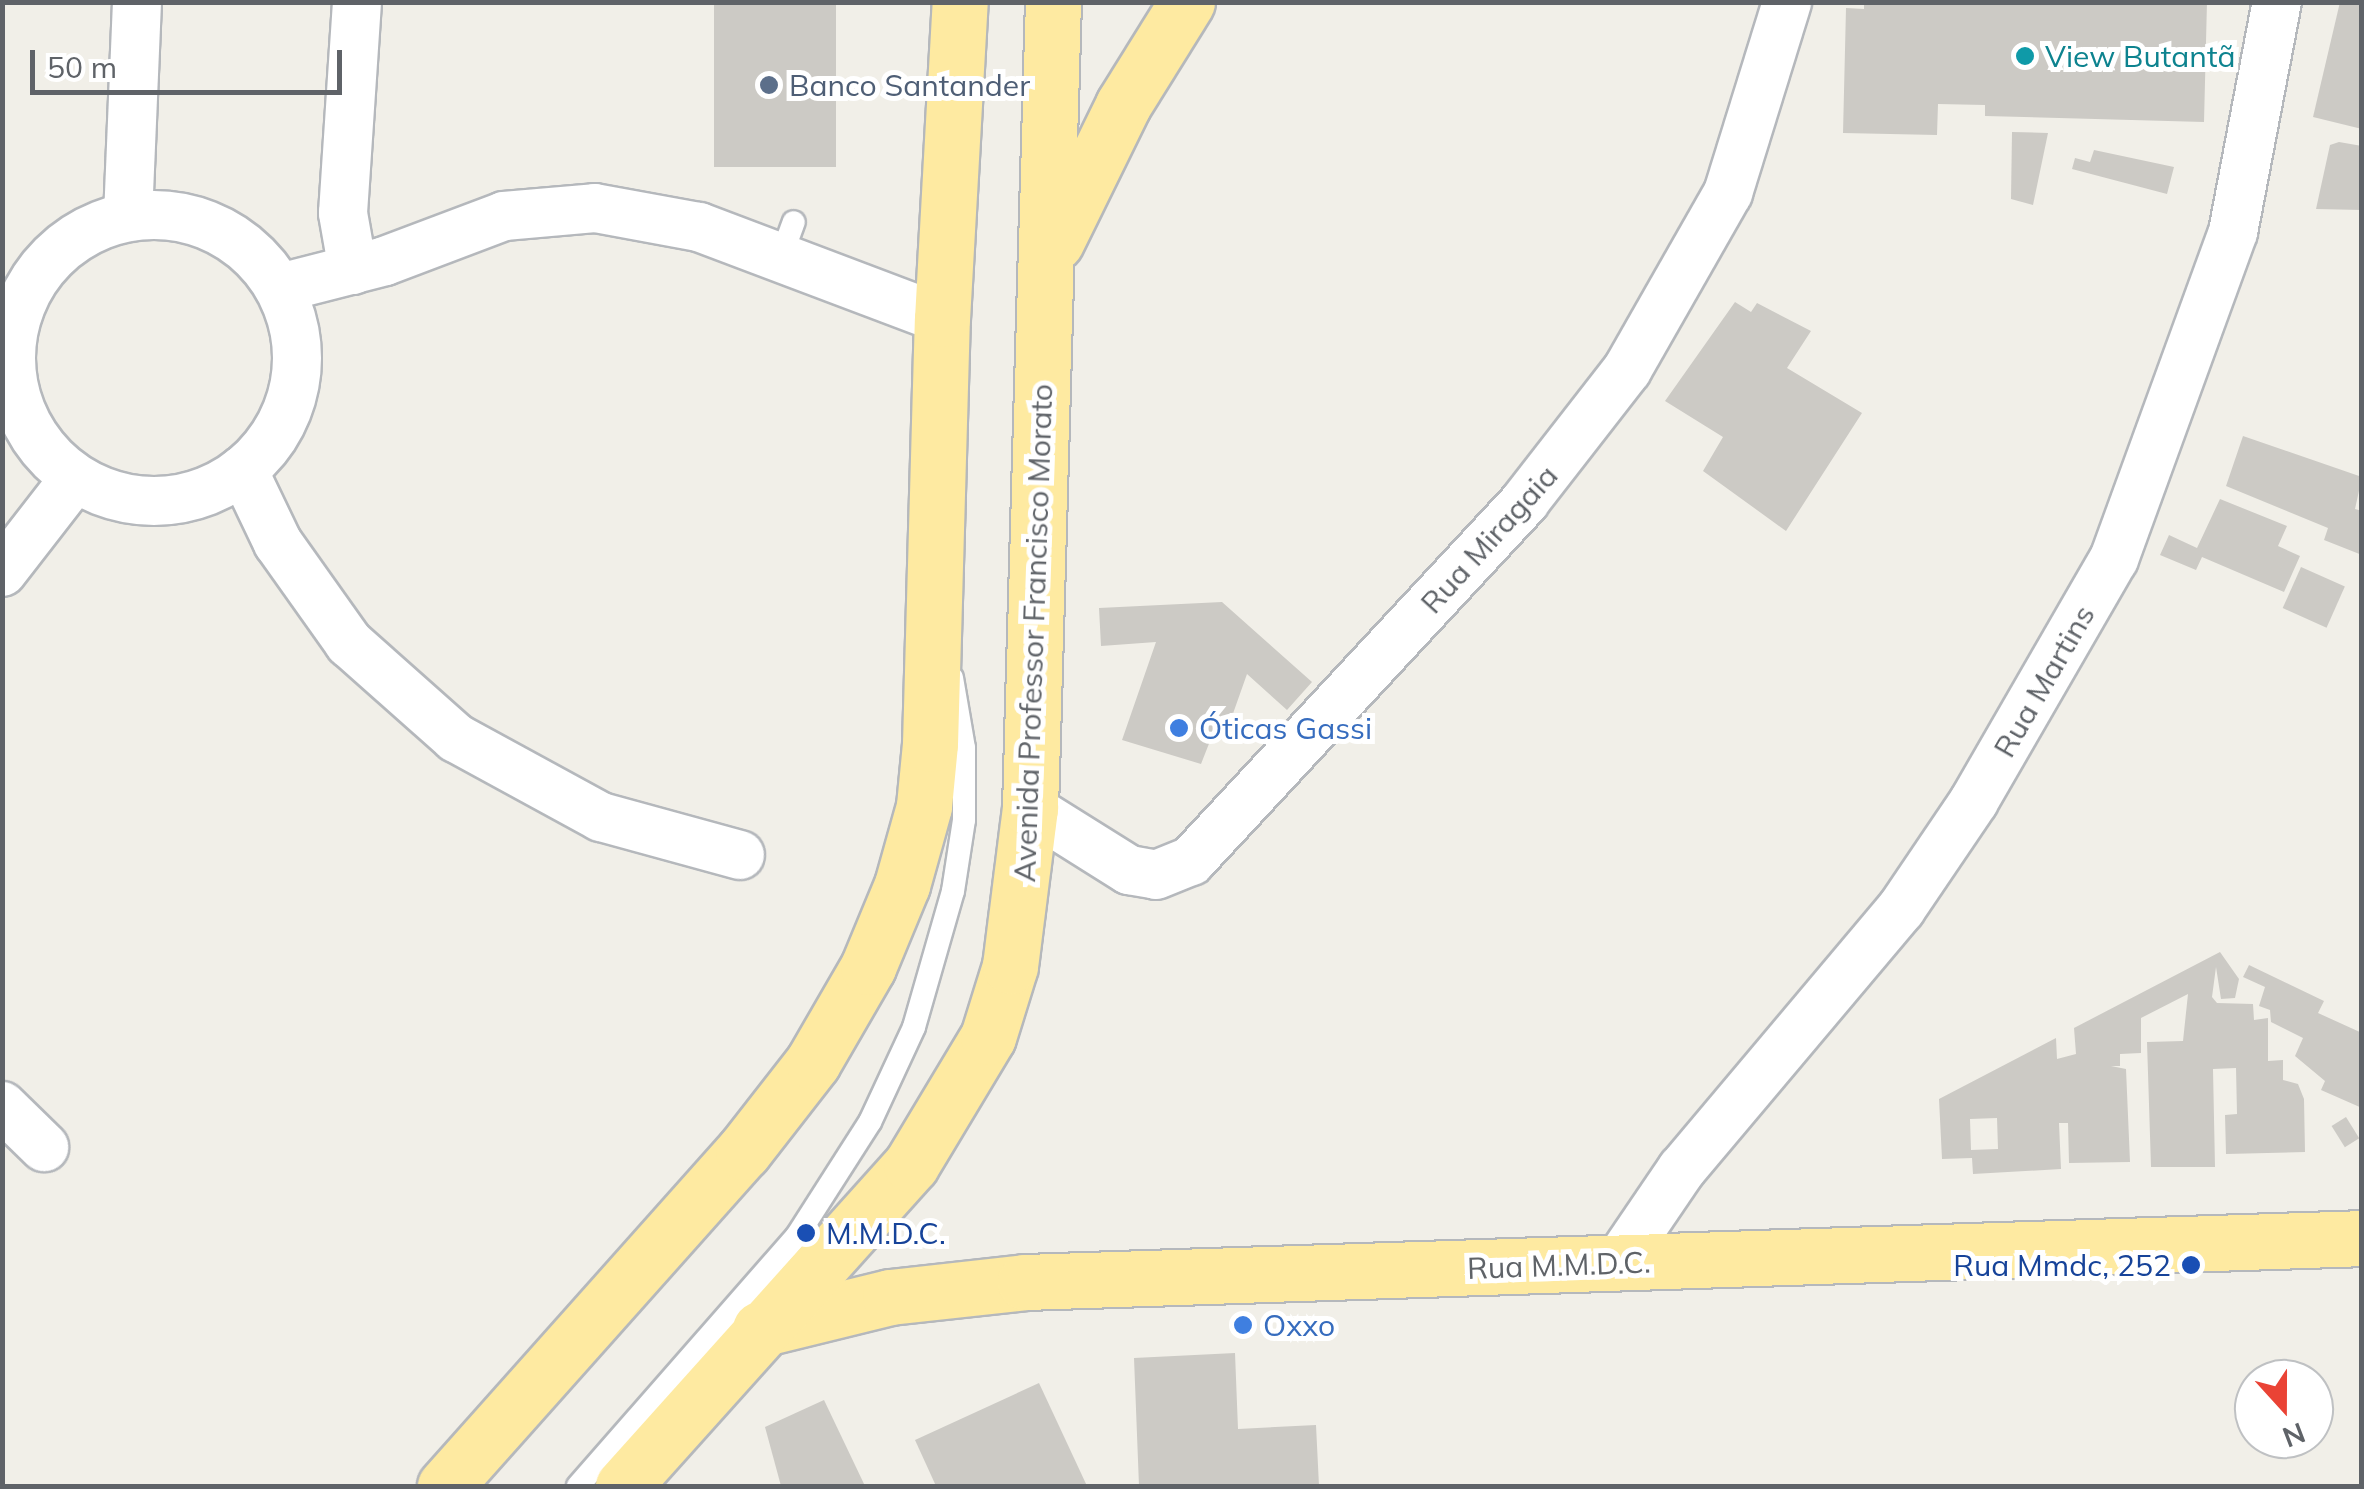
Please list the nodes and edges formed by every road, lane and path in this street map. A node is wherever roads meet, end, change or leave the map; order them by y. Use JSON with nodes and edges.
{"nodes":[{"id":1,"x":137,"y":2,"type":"edge"},
{"id":2,"x":357,"y":2,"type":"edge"},
{"id":3,"x":998,"y":2,"type":"edge"},
{"id":4,"x":1053,"y":2,"type":"edge"},
{"id":5,"x":1187,"y":2,"type":"edge"},
{"id":6,"x":1787,"y":2,"type":"edge"},
{"id":7,"x":2277,"y":2,"type":"edge"},
{"id":8,"x":960,"y":22,"type":"edge"},
{"id":9,"x":128,"y":217,"type":"junction"},
{"id":10,"x":1046,"y":262,"type":"junction"},
{"id":11,"x":353,"y":270,"type":"junction"},
{"id":12,"x":280,"y":288,"type":"junction"},
{"id":13,"x":10,"y":314,"type":"edge"},
{"id":14,"x":942,"y":319,"type":"junction"},
{"id":15,"x":243,"y":470,"type":"junction"},
{"id":16,"x":74,"y":478,"type":"junction"},
{"id":17,"x":2,"y":572,"type":"edge"},
{"id":18,"x":932,"y":598,"type":"junction"},
{"id":19,"x":1030,"y":808,"type":"junction"},
{"id":20,"x":740,"y":855,"type":"dead end"},
{"id":21,"x":2,"y":1106,"type":"edge"},
{"id":22,"x":44,"y":1147,"type":"dead end"},
{"id":23,"x":2362,"y":1238,"type":"edge"},
{"id":24,"x":1618,"y":1263,"type":"junction"},
{"id":25,"x":760,"y":1328,"type":"junction"},
{"id":26,"x":445,"y":1486,"type":"edge"},
{"id":27,"x":578,"y":1486,"type":"edge"},
{"id":28,"x":622,"y":1486,"type":"edge"}],
"edges":[{"from":1,"to":9,"type":"street"},
{"from":2,"to":11,"type":"street"},
{"from":3,"to":8,"type":"highway"},
{"from":4,"to":10,"type":"highway","name":"Avenida Professor Francisco Morato"},
{"from":5,"to":10,"type":"highway"},
{"from":6,"to":19,"type":"street","name":"Rua Miragaia"},
{"from":7,"to":24,"type":"street","name":"Rua Martins"},
{"from":8,"to":14,"type":"highway","name":"Avenida Professor Francisco Morato"},
{"from":9,"to":12,"type":"street"},
{"from":9,"to":13,"type":"street"},
{"from":10,"to":19,"type":"highway","name":"Avenida Professor Francisco Morato"},
{"from":11,"to":12,"type":"street"},
{"from":11,"to":14,"type":"street"},
{"from":12,"to":15,"type":"street"},
{"from":13,"to":16,"type":"street"},
{"from":14,"to":18,"type":"highway","name":"Avenida Professor Francisco Morato"},
{"from":15,"to":16,"type":"street"},
{"from":15,"to":20,"type":"street"},
{"from":16,"to":17,"type":"street"},
{"from":18,"to":26,"type":"highway","name":"Avenida Professor Francisco Morato"},
{"from":18,"to":27,"type":"lane","name":"Avenida Professor Francisco Morato"},
{"from":19,"to":25,"type":"highway","name":"Avenida Professor Francisco Morato"},
{"from":21,"to":22,"type":"street"},
{"from":23,"to":24,"type":"highway","name":"Rua M.M.D.C."},
{"from":24,"to":25,"type":"highway","name":"Rua M.M.D.C."},
{"from":25,"to":28,"type":"highway","name":"Avenida Professor Francisco Morato"}]}
